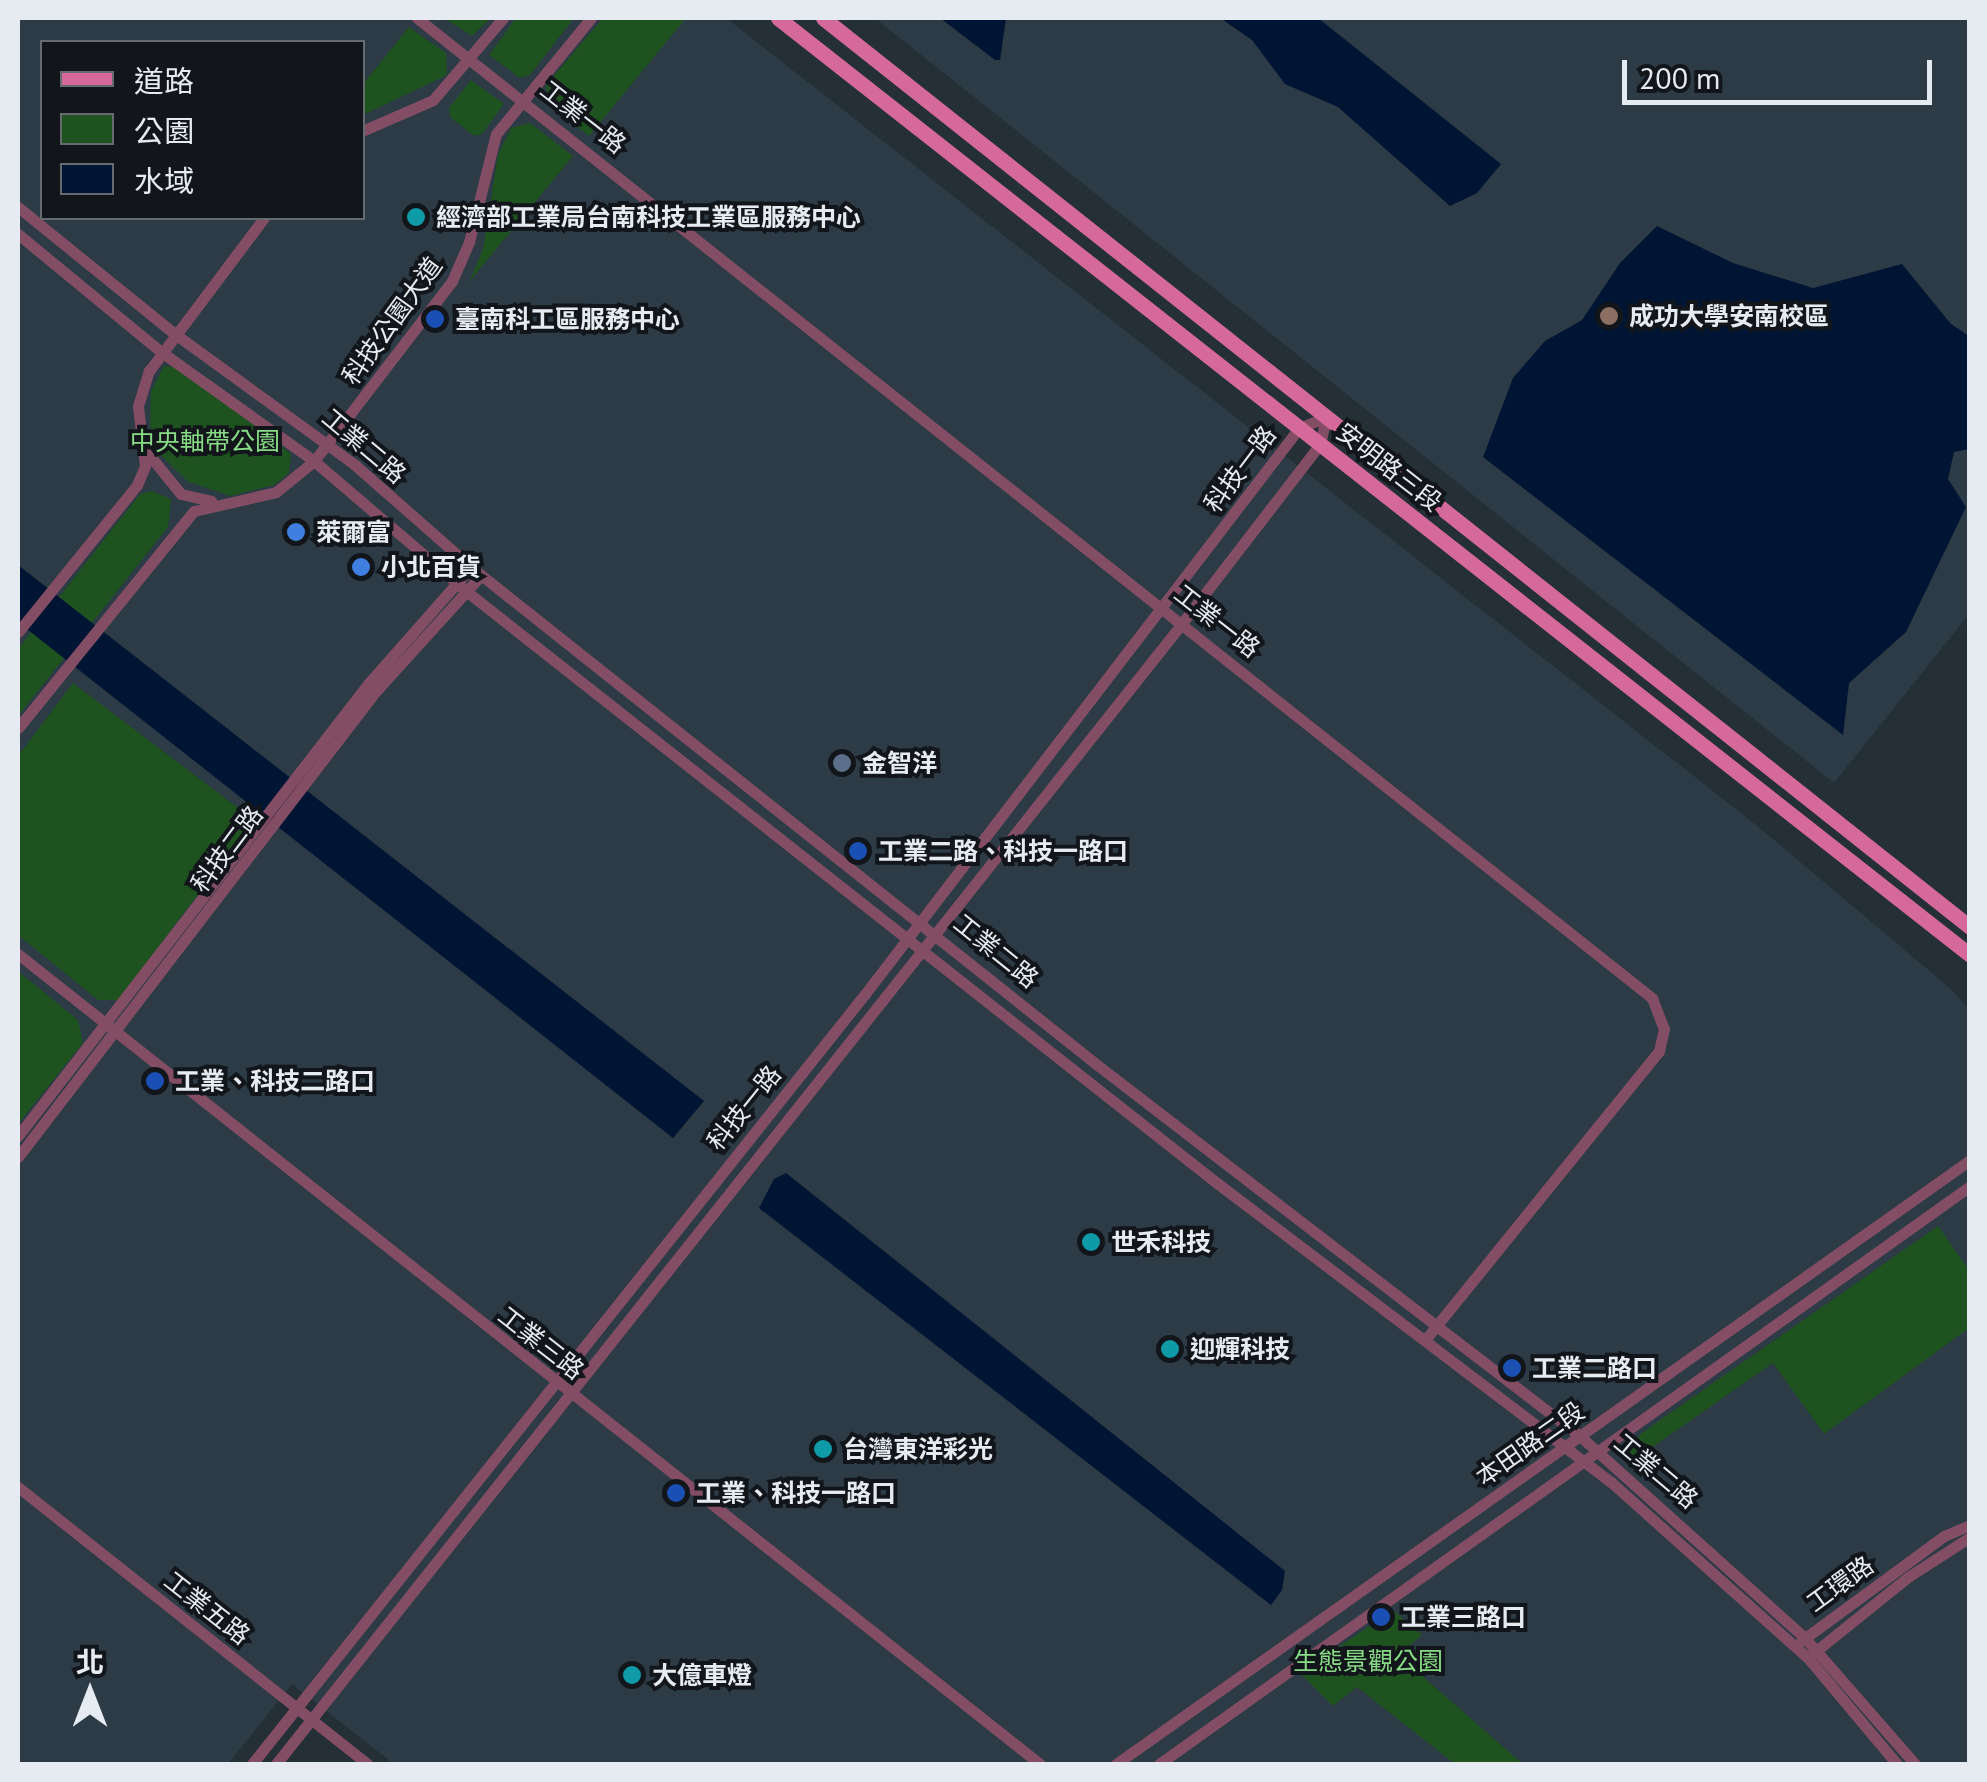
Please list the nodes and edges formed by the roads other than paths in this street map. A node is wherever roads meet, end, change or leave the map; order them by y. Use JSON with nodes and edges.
{"nodes":[{"id":1,"x":417,"y":18,"type":"edge"},
{"id":2,"x":503,"y":18,"type":"edge"},
{"id":3,"x":591,"y":18,"type":"edge"},
{"id":4,"x":778,"y":18,"type":"edge"},
{"id":5,"x":823,"y":18,"type":"edge"},
{"id":6,"x":470,"y":59,"type":"junction"},
{"id":7,"x":526,"y":100,"type":"junction"},
{"id":8,"x":365,"y":130,"type":"edge"},
{"id":9,"x":22,"y":212,"type":"edge"},
{"id":10,"x":262,"y":220,"type":"edge"},
{"id":11,"x":18,"y":234,"type":"edge"},
{"id":12,"x":174,"y":334,"type":"junction"},
{"id":13,"x":160,"y":351,"type":"junction"},
{"id":14,"x":1326,"y":417,"type":"junction"},
{"id":15,"x":1299,"y":428,"type":"junction"},
{"id":16,"x":328,"y":444,"type":"junction"},
{"id":17,"x":1320,"y":444,"type":"junction"},
{"id":18,"x":144,"y":448,"type":"junction"},
{"id":19,"x":314,"y":461,"type":"junction"},
{"id":20,"x":234,"y":502,"type":"junction"},
{"id":21,"x":476,"y":571,"type":"junction"},
{"id":22,"x":461,"y":587,"type":"junction"},
{"id":23,"x":1164,"y":608,"type":"junction"},
{"id":24,"x":1183,"y":622,"type":"junction"},
{"id":25,"x":18,"y":632,"type":"edge"},
{"id":26,"x":18,"y":728,"type":"edge"},
{"id":27,"x":921,"y":920,"type":"junction"},
{"id":28,"x":1970,"y":927,"type":"edge"},
{"id":29,"x":938,"y":933,"type":"junction"},
{"id":30,"x":908,"y":938,"type":"junction"},
{"id":31,"x":925,"y":950,"type":"junction"},
{"id":32,"x":18,"y":954,"type":"edge"},
{"id":33,"x":1970,"y":954,"type":"edge"},
{"id":34,"x":112,"y":1028,"type":"junction"},
{"id":35,"x":18,"y":1136,"type":"edge"},
{"id":36,"x":18,"y":1157,"type":"edge"},
{"id":37,"x":1970,"y":1160,"type":"edge"},
{"id":38,"x":1970,"y":1186,"type":"edge"},
{"id":39,"x":1439,"y":1322,"type":"junction"},
{"id":40,"x":1426,"y":1340,"type":"junction"},
{"id":41,"x":552,"y":1382,"type":"junction"},
{"id":42,"x":568,"y":1394,"type":"junction"},
{"id":43,"x":1580,"y":1436,"type":"junction"},
{"id":44,"x":1562,"y":1450,"type":"junction"},
{"id":45,"x":1598,"y":1452,"type":"junction"},
{"id":46,"x":1582,"y":1463,"type":"junction"},
{"id":47,"x":18,"y":1487,"type":"edge"},
{"id":48,"x":1970,"y":1525,"type":"edge"},
{"id":49,"x":1970,"y":1538,"type":"edge"},
{"id":50,"x":1916,"y":1564,"type":"junction"},
{"id":51,"x":1724,"y":1571,"type":"junction"},
{"id":52,"x":1800,"y":1642,"type":"junction"},
{"id":53,"x":1812,"y":1654,"type":"junction"},
{"id":54,"x":298,"y":1708,"type":"junction"},
{"id":55,"x":310,"y":1720,"type":"junction"},
{"id":56,"x":252,"y":1764,"type":"edge"},
{"id":57,"x":276,"y":1764,"type":"edge"},
{"id":58,"x":368,"y":1764,"type":"edge"},
{"id":59,"x":1040,"y":1764,"type":"edge"},
{"id":60,"x":1116,"y":1764,"type":"edge"},
{"id":61,"x":1159,"y":1764,"type":"edge"},
{"id":62,"x":1897,"y":1764,"type":"edge"},
{"id":63,"x":1915,"y":1764,"type":"edge"}],
"edges":[{"from":1,"to":6,"type":"street","name":"工業一路"},
{"from":2,"to":6,"type":"street"},
{"from":3,"to":7,"type":"street","name":"科技公園大道"},
{"from":4,"to":15,"type":"main road","name":"安明路三段"},
{"from":5,"to":14,"type":"main road","name":"安明路三段"},
{"from":6,"to":7,"type":"street","name":"工業一路"},
{"from":6,"to":8,"type":"street"},
{"from":7,"to":16,"type":"street","name":"科技公園大道"},
{"from":7,"to":23,"type":"street","name":"工業一路"},
{"from":9,"to":11,"type":"street"},
{"from":9,"to":12,"type":"street","name":"工業二路"},
{"from":10,"to":12,"type":"street"},
{"from":11,"to":13,"type":"street","name":"工業二路"},
{"from":12,"to":13,"type":"street"},
{"from":12,"to":16,"type":"street","name":"工業二路"},
{"from":13,"to":18,"type":"street"},
{"from":13,"to":19,"type":"street","name":"工業二路"},
{"from":14,"to":15,"type":"street","name":"科技一路"},
{"from":14,"to":17,"type":"street","name":"科技一路"},
{"from":14,"to":28,"type":"main road","name":"安明路三段"},
{"from":15,"to":17,"type":"main road","name":"安明路三段"},
{"from":15,"to":23,"type":"street","name":"科技一路"},
{"from":16,"to":19,"type":"street","name":"科技公園大道"},
{"from":16,"to":21,"type":"street","name":"工業二路"},
{"from":17,"to":24,"type":"street","name":"科技一路"},
{"from":17,"to":33,"type":"main road","name":"安明路三段"},
{"from":18,"to":20,"type":"street","name":"科技公園大道"},
{"from":18,"to":25,"type":"street"},
{"from":19,"to":20,"type":"street","name":"科技公園大道"},
{"from":19,"to":22,"type":"street","name":"工業二路"},
{"from":20,"to":26,"type":"street","name":"科技公園大道"},
{"from":21,"to":22,"type":"street","name":"科技二路"},
{"from":21,"to":27,"type":"street","name":"工業二路"},
{"from":22,"to":30,"type":"street","name":"工業二路"},
{"from":22,"to":34,"type":"street","name":"科技二路"},
{"from":23,"to":24,"type":"street","name":"工業一路"},
{"from":23,"to":27,"type":"street","name":"科技一路"},
{"from":24,"to":29,"type":"street","name":"科技一路"},
{"from":24,"to":39,"type":"street","name":"工業一路"},
{"from":27,"to":29,"type":"street","name":"工業二路"},
{"from":27,"to":30,"type":"street","name":"科技一路"},
{"from":29,"to":31,"type":"street","name":"科技一路"},
{"from":29,"to":39,"type":"street","name":"工業二路"},
{"from":30,"to":31,"type":"street","name":"工業二路"},
{"from":30,"to":41,"type":"street","name":"科技一路"},
{"from":31,"to":40,"type":"street","name":"工業二路"},
{"from":31,"to":42,"type":"street","name":"科技一路"},
{"from":32,"to":34,"type":"street","name":"工業三路"},
{"from":34,"to":35,"type":"street","name":"科技二路"},
{"from":34,"to":36,"type":"street","name":"科技二路"},
{"from":34,"to":41,"type":"street","name":"工業三路"},
{"from":37,"to":43,"type":"street","name":"本田路二段"},
{"from":38,"to":45,"type":"street","name":"本田路二段"},
{"from":39,"to":40,"type":"street","name":"工業一路"},
{"from":39,"to":43,"type":"street","name":"工業二路"},
{"from":40,"to":44,"type":"street","name":"工業二路"},
{"from":41,"to":42,"type":"street","name":"工業三路"},
{"from":41,"to":54,"type":"street","name":"科技一路"},
{"from":42,"to":55,"type":"street","name":"科技一路"},
{"from":42,"to":59,"type":"street","name":"工業三路"},
{"from":43,"to":44,"type":"street","name":"本田路二段"},
{"from":43,"to":45,"type":"street","name":"工業二路"},
{"from":44,"to":46,"type":"street","name":"工業二路"},
{"from":44,"to":60,"type":"street","name":"本田路二段"},
{"from":45,"to":46,"type":"street","name":"本田路二段"},
{"from":45,"to":51,"type":"street","name":"工業二路"},
{"from":46,"to":51,"type":"street","name":"工業二路"},
{"from":46,"to":61,"type":"street","name":"本田路二段"},
{"from":47,"to":54,"type":"street","name":"工業五路"},
{"from":48,"to":50,"type":"street","name":"工環路"},
{"from":49,"to":50,"type":"street","name":"工環路"},
{"from":50,"to":52,"type":"street","name":"工環路"},
{"from":50,"to":53,"type":"street","name":"工環路"},
{"from":51,"to":52,"type":"street","name":"工業二路"},
{"from":52,"to":53,"type":"street","name":"工業二路"},
{"from":53,"to":62,"type":"street","name":"工業二路"},
{"from":53,"to":63,"type":"street","name":"工業二路"},
{"from":54,"to":55,"type":"street","name":"工業五路"},
{"from":54,"to":56,"type":"street","name":"科技一路"},
{"from":55,"to":57,"type":"street","name":"科技一路"},
{"from":55,"to":58,"type":"street","name":"工業五路"}]}
